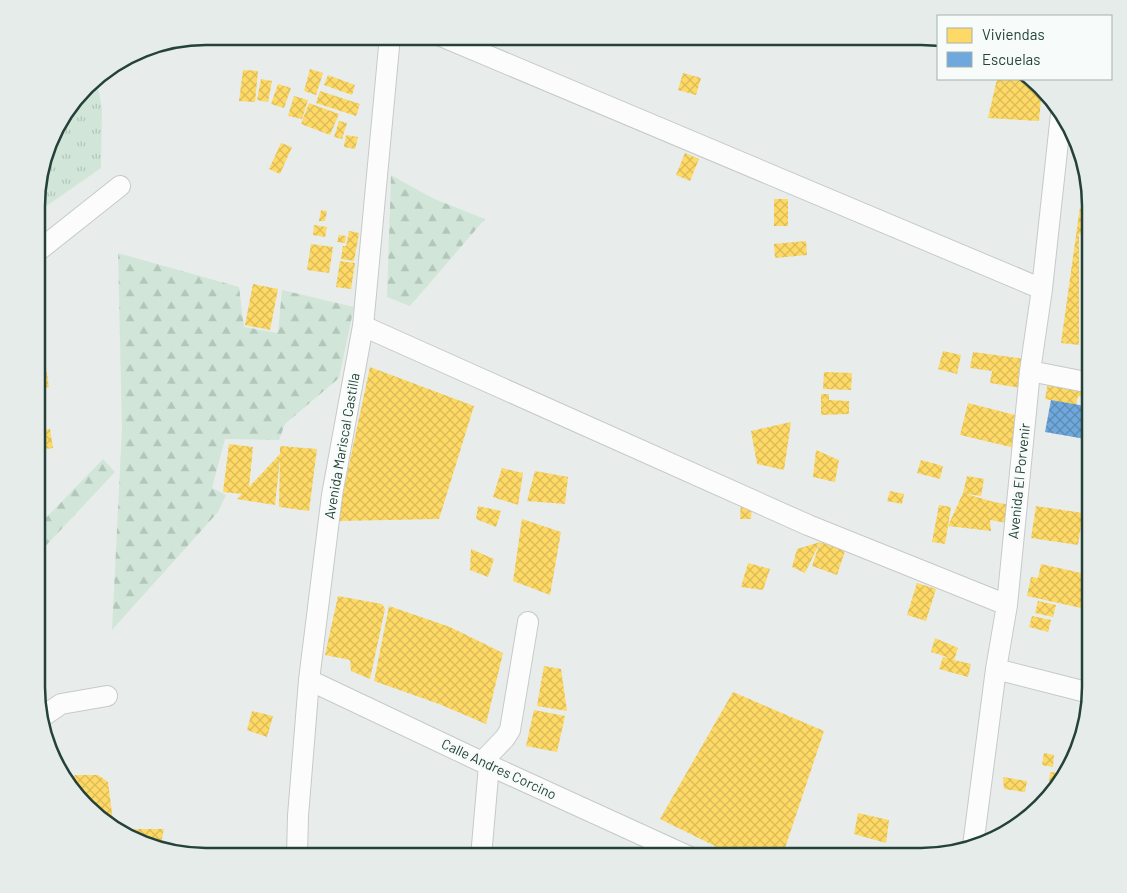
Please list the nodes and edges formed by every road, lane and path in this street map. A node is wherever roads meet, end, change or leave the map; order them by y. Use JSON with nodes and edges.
{"nodes":[{"id":1,"x":389,"y":45,"type":"edge"},
{"id":2,"x":462,"y":45,"type":"edge"},
{"id":3,"x":1059,"y":123,"type":"edge"},
{"id":4,"x":120,"y":186,"type":"dead end"},
{"id":5,"x":45,"y":245,"type":"edge"},
{"id":6,"x":1042,"y":289,"type":"junction"},
{"id":7,"x":363,"y":326,"type":"junction"},
{"id":8,"x":1030,"y":371,"type":"junction"},
{"id":9,"x":1082,"y":381,"type":"edge"},
{"id":10,"x":1007,"y":604,"type":"junction"},
{"id":11,"x":528,"y":622,"type":"dead end"},
{"id":12,"x":996,"y":669,"type":"junction"},
{"id":13,"x":309,"y":680,"type":"junction"},
{"id":14,"x":1082,"y":691,"type":"edge"},
{"id":15,"x":107,"y":696,"type":"dead end"},
{"id":16,"x":47,"y":713,"type":"edge"},
{"id":17,"x":485,"y":763,"type":"junction"},
{"id":18,"x":974,"y":839,"type":"edge"},
{"id":19,"x":297,"y":848,"type":"edge"},
{"id":20,"x":481,"y":848,"type":"edge"},
{"id":21,"x":670,"y":848,"type":"edge"}],
"edges":[{"from":1,"to":7,"type":"street","name":"Avenida Mariscal Castilla"},
{"from":2,"to":6,"type":"street"},
{"from":3,"to":6,"type":"street","name":"Avenida El Porvenir"},
{"from":4,"to":5,"type":"street"},
{"from":6,"to":8,"type":"street","name":"Avenida El Porvenir"},
{"from":7,"to":10,"type":"street"},
{"from":7,"to":13,"type":"street","name":"Avenida Mariscal Castilla"},
{"from":8,"to":9,"type":"street"},
{"from":8,"to":10,"type":"street","name":"Avenida El Porvenir"},
{"from":10,"to":12,"type":"street","name":"Avenida El Porvenir"},
{"from":11,"to":17,"type":"street"},
{"from":12,"to":14,"type":"street"},
{"from":12,"to":18,"type":"street","name":"Avenida El Porvenir"},
{"from":13,"to":17,"type":"street","name":"Calle Andres Corcino"},
{"from":13,"to":19,"type":"street","name":"Avenida Mariscal Castilla"},
{"from":15,"to":16,"type":"street"},
{"from":17,"to":20,"type":"street"},
{"from":17,"to":21,"type":"street","name":"Calle Andres Corcino"}]}
